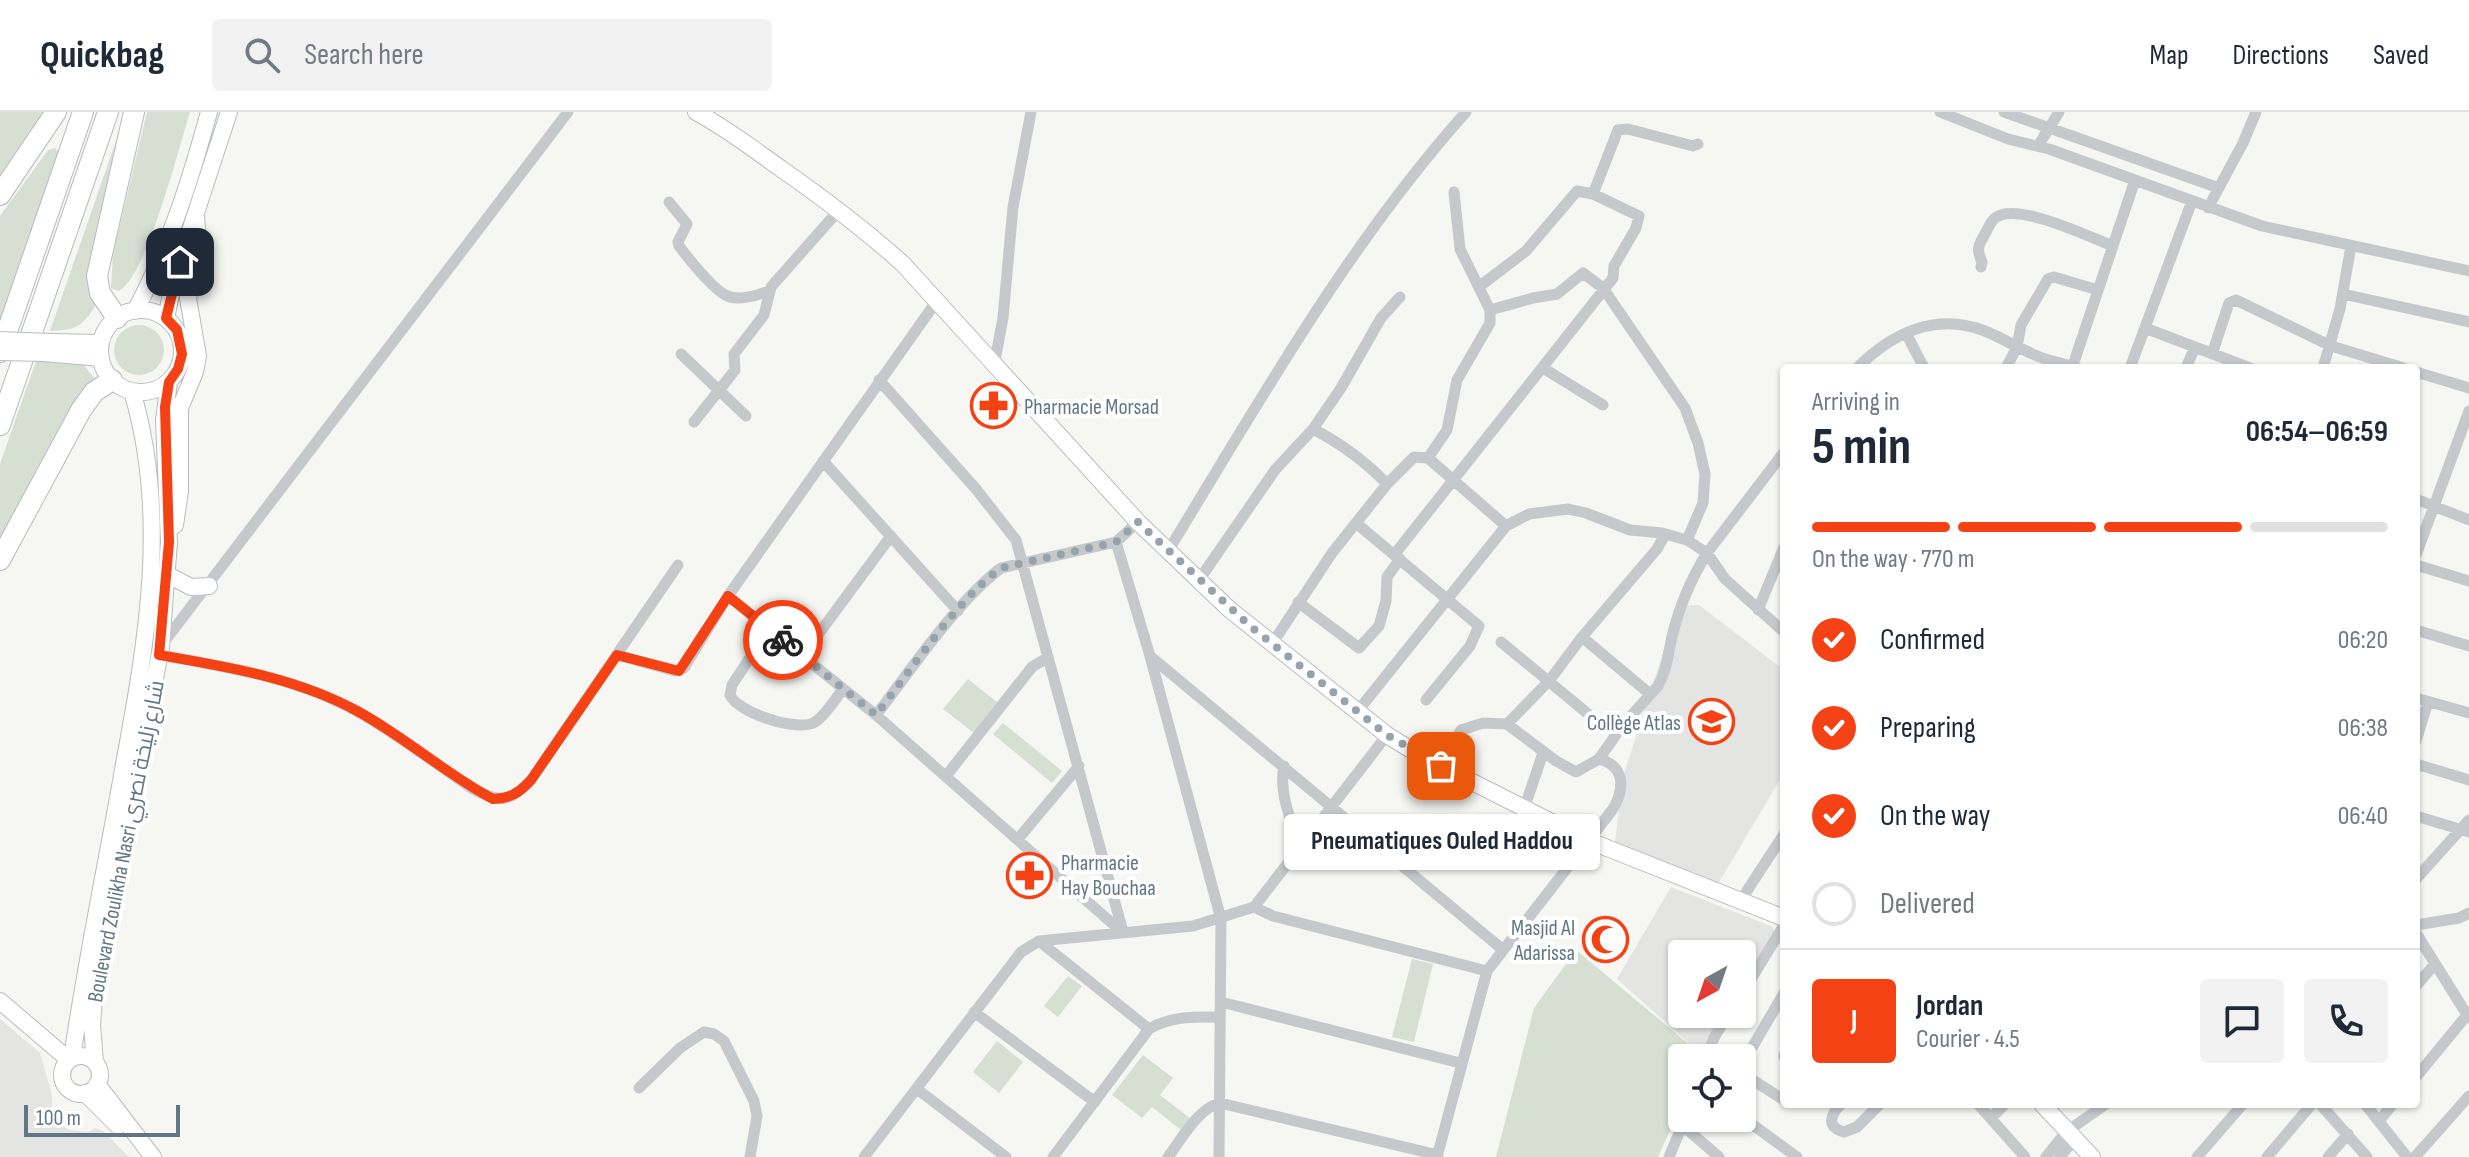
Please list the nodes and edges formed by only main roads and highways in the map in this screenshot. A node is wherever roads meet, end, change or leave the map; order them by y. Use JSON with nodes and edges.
{"nodes":[{"id":1,"x":56,"y":112,"type":"edge"},
{"id":2,"x":83,"y":112,"type":"edge"},
{"id":3,"x":108,"y":112,"type":"edge"},
{"id":4,"x":134,"y":112,"type":"edge"},
{"id":5,"x":0,"y":195,"type":"edge"},
{"id":6,"x":126,"y":314,"type":"road end"},
{"id":7,"x":0,"y":352,"type":"edge"},
{"id":8,"x":112,"y":380,"type":"road end"},
{"id":9,"x":0,"y":425,"type":"edge"},
{"id":10,"x":0,"y":560,"type":"edge"}],
"edges":[{"from":1,"to":5,"type":"highway"},
{"from":2,"to":7,"type":"highway"},
{"from":3,"to":9,"type":"highway"},
{"from":4,"to":6,"type":"highway"},
{"from":8,"to":10,"type":"highway"}]}
